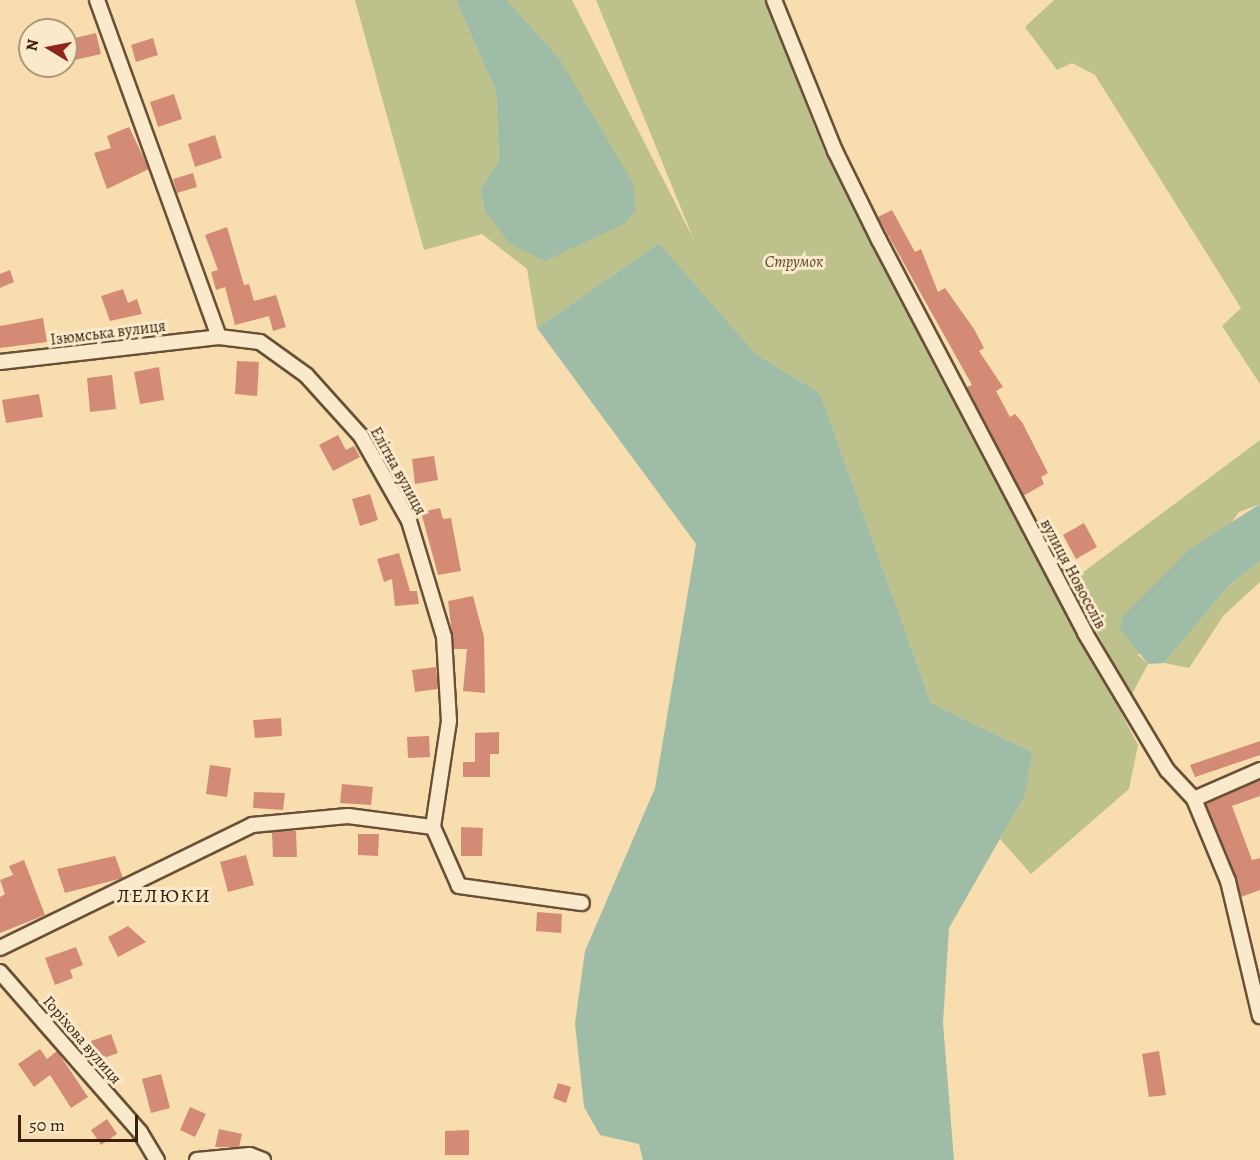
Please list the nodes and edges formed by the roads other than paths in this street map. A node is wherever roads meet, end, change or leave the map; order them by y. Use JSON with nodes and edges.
{"nodes":[{"id":1,"x":97,"y":0,"type":"edge"},
{"id":2,"x":774,"y":0,"type":"edge"},
{"id":3,"x":219,"y":337,"type":"junction"},
{"id":4,"x":0,"y":362,"type":"edge"},
{"id":5,"x":1260,"y":770,"type":"edge"},
{"id":6,"x":1194,"y":799,"type":"junction"},
{"id":7,"x":434,"y":827,"type":"junction"},
{"id":8,"x":582,"y":903,"type":"dead end"},
{"id":9,"x":0,"y":948,"type":"edge"},
{"id":10,"x":0,"y":972,"type":"edge"},
{"id":11,"x":1260,"y":1016,"type":"edge"},
{"id":12,"x":157,"y":1160,"type":"edge"},
{"id":13,"x":197,"y":1160,"type":"edge"},
{"id":14,"x":263,"y":1160,"type":"edge"}],
"edges":[{"from":1,"to":3,"type":"street"},
{"from":2,"to":6,"type":"street","name":"вулиця Новоселів"},
{"from":3,"to":4,"type":"street","name":"Ізюмська вулиця"},
{"from":3,"to":7,"type":"street","name":"Елітна вулиця"},
{"from":5,"to":6,"type":"street"},
{"from":6,"to":11,"type":"street","name":"вулиця Новоселів"},
{"from":7,"to":8,"type":"street"},
{"from":7,"to":9,"type":"street"},
{"from":10,"to":12,"type":"street","name":"Горіхова вулиця"},
{"from":13,"to":14,"type":"street"}]}
